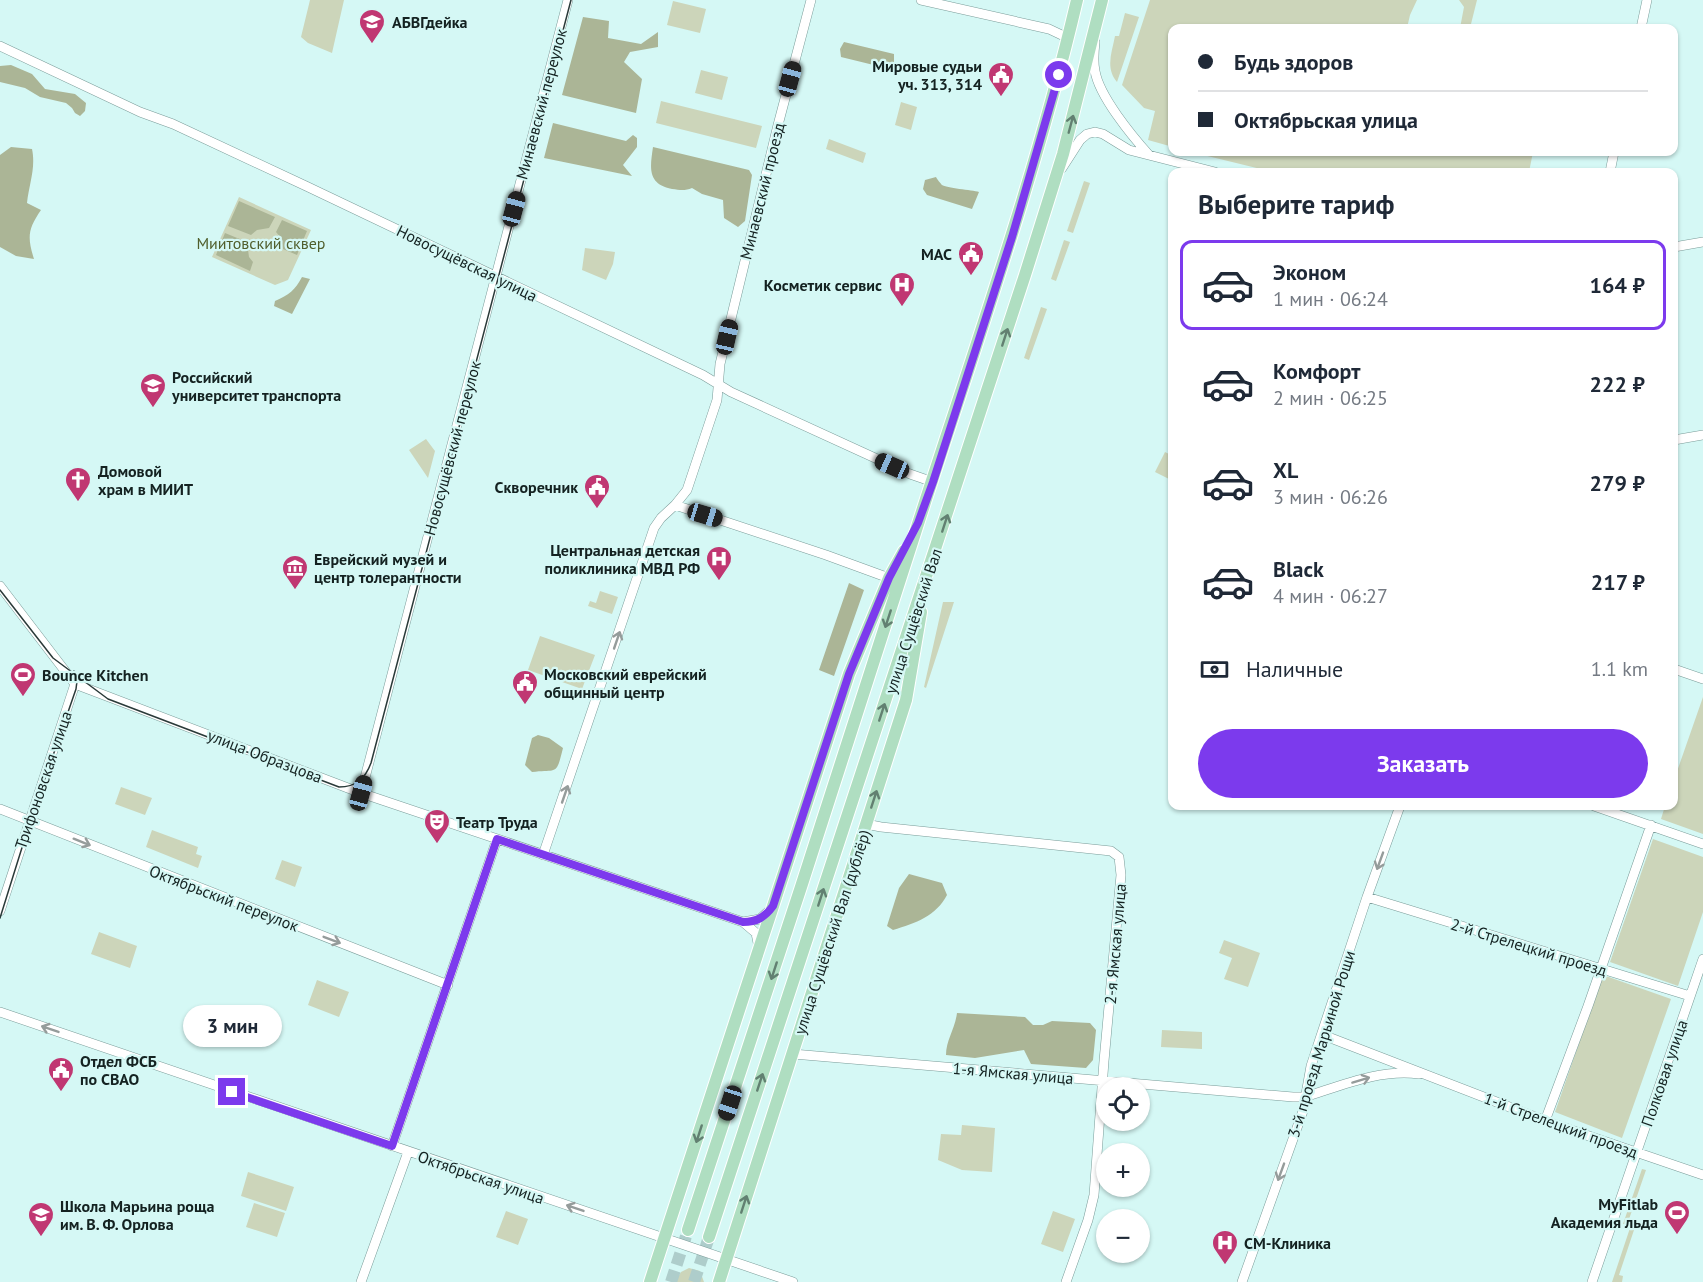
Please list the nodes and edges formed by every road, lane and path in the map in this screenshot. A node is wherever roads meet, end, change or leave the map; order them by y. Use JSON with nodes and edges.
{"nodes":[{"id":1,"x":568,"y":0,"type":"edge"},
{"id":2,"x":811,"y":0,"type":"edge"},
{"id":3,"x":921,"y":0,"type":"edge"},
{"id":4,"x":1077,"y":0,"type":"edge"},
{"id":5,"x":1102,"y":0,"type":"edge"},
{"id":6,"x":1647,"y":0,"type":"edge"},
{"id":7,"x":1642,"y":24,"type":"edge"},
{"id":8,"x":1095,"y":30,"type":"junction"},
{"id":9,"x":1068,"y":38,"type":"junction"},
{"id":10,"x":0,"y":46,"type":"edge"},
{"id":11,"x":1149,"y":155,"type":"junction"},
{"id":12,"x":1199,"y":168,"type":"edge"},
{"id":13,"x":1055,"y":180,"type":"junction"},
{"id":14,"x":1702,"y":242,"type":"edge"},
{"id":15,"x":1678,"y":246,"type":"edge"},
{"id":16,"x":496,"y":277,"type":"junction"},
{"id":17,"x":717,"y":383,"type":"junction"},
{"id":18,"x":1703,"y":435,"type":"edge"},
{"id":19,"x":1678,"y":439,"type":"edge"},
{"id":20,"x":933,"y":482,"type":"junction"},
{"id":21,"x":675,"y":505,"type":"junction"},
{"id":22,"x":918,"y":523,"type":"junction"},
{"id":23,"x":889,"y":578,"type":"junction"},
{"id":24,"x":927,"y":578,"type":"junction"},
{"id":25,"x":0,"y":586,"type":"edge"},
{"id":26,"x":1678,"y":670,"type":"edge"},
{"id":27,"x":1703,"y":679,"type":"edge"},
{"id":28,"x":75,"y":684,"type":"junction"},
{"id":29,"x":361,"y":793,"type":"junction"},
{"id":30,"x":0,"y":809,"type":"edge"},
{"id":31,"x":1399,"y":810,"type":"edge"},
{"id":32,"x":1606,"y":810,"type":"edge"},
{"id":33,"x":28,"y":821,"type":"junction"},
{"id":34,"x":866,"y":824,"type":"junction"},
{"id":35,"x":1651,"y":825,"type":"junction"},
{"id":36,"x":497,"y":839,"type":"junction"},
{"id":37,"x":1703,"y":844,"type":"edge"},
{"id":38,"x":543,"y":855,"type":"junction"},
{"id":39,"x":1367,"y":897,"type":"junction"},
{"id":40,"x":773,"y":906,"type":"junction"},
{"id":41,"x":0,"y":911,"type":"edge"},
{"id":42,"x":743,"y":922,"type":"junction"},
{"id":43,"x":759,"y":950,"type":"junction"},
{"id":44,"x":1703,"y":959,"type":"edge"},
{"id":45,"x":1601,"y":969,"type":"junction"},
{"id":46,"x":448,"y":985,"type":"junction"},
{"id":47,"x":1690,"y":996,"type":"junction"},
{"id":48,"x":0,"y":1012,"type":"edge"},
{"id":49,"x":1323,"y":1035,"type":"junction"},
{"id":50,"x":793,"y":1054,"type":"junction"},
{"id":51,"x":1419,"y":1074,"type":"junction"},
{"id":52,"x":1102,"y":1077,"type":"edge"},
{"id":53,"x":1096,"y":1080,"type":"edge"},
{"id":54,"x":1150,"y":1086,"type":"edge"},
{"id":55,"x":1305,"y":1097,"type":"junction"},
{"id":56,"x":1545,"y":1121,"type":"junction"},
{"id":57,"x":1098,"y":1131,"type":"edge"},
{"id":58,"x":392,"y":1146,"type":"junction"},
{"id":59,"x":408,"y":1152,"type":"junction"},
{"id":60,"x":1636,"y":1152,"type":"junction"},
{"id":61,"x":1703,"y":1175,"type":"edge"},
{"id":62,"x":688,"y":1230,"type":"tunnel mouth"},
{"id":63,"x":709,"y":1237,"type":"tunnel mouth"},
{"id":64,"x":666,"y":1239,"type":"junction"},
{"id":65,"x":726,"y":1260,"type":"junction"},
{"id":66,"x":651,"y":1280,"type":"edge"},
{"id":67,"x":361,"y":1282,"type":"edge"},
{"id":68,"x":719,"y":1282,"type":"edge"},
{"id":69,"x":793,"y":1282,"type":"edge"},
{"id":70,"x":1066,"y":1282,"type":"edge"},
{"id":71,"x":1242,"y":1282,"type":"edge"},
{"id":72,"x":1592,"y":1282,"type":"edge"}],
"edges":[{"from":1,"to":16,"type":"street","name":"Минаевский переулок"},
{"from":2,"to":17,"type":"street","name":"Минаевский проезд"},
{"from":3,"to":9,"type":"street"},
{"from":4,"to":9,"type":"main road","name":"улица Сущёвский Вал"},
{"from":5,"to":8,"type":"main road","name":"улица Сущёвский Вал"},
{"from":6,"to":7,"type":"street"},
{"from":8,"to":11,"type":"street"},
{"from":13,"to":8,"type":"main road","name":"улица Сущёвский Вал","one_way":true},
{"from":9,"to":20,"type":"main road","name":"улица Сущёвский Вал"},
{"from":10,"to":16,"type":"street","name":"Новосущёвская улица"},
{"from":11,"to":12,"type":"street"},
{"from":11,"to":13,"type":"street"},
{"from":24,"to":13,"type":"main road","name":"улица Сущёвский Вал","one_way":true},
{"from":14,"to":15,"type":"street"},
{"from":16,"to":17,"type":"street","name":"Новосущёвская улица"},
{"from":16,"to":29,"type":"street","name":"Новосущёвский переулок"},
{"from":17,"to":20,"type":"street","name":"Новосущёвская улица"},
{"from":17,"to":21,"type":"street","name":"Минаевский проезд"},
{"from":18,"to":19,"type":"street"},
{"from":20,"to":22,"type":"main road","name":"улица Сущёвский Вал"},
{"from":21,"to":23,"type":"street"},
{"from":38,"to":21,"type":"street","name":"Минаевский проезд","one_way":true},
{"from":22,"to":23,"type":"main road"},
{"from":22,"to":62,"type":"main road","name":"улица Сущёвский Вал","one_way":true},
{"from":23,"to":40,"type":"main road"},
{"from":34,"to":24,"type":"main road","name":"улица Сущёвский Вал (дублёр)","one_way":true},
{"from":63,"to":24,"type":"main road","name":"улица Сущёвский Вал","one_way":true},
{"from":25,"to":28,"type":"street"},
{"from":26,"to":27,"type":"street"},
{"from":28,"to":29,"type":"street","name":"улица Образцова"},
{"from":28,"to":33,"type":"street","name":"Трифоновская улица"},
{"from":29,"to":36,"type":"street","name":"улица Образцова"},
{"from":30,"to":33,"type":"street","name":"Октябрьский переулок"},
{"from":31,"to":39,"type":"street","name":"3-й проезд Марьиной Рощи","one_way":true},
{"from":32,"to":35,"type":"street"},
{"from":33,"to":41,"type":"street","name":"Трифоновская улица"},
{"from":33,"to":46,"type":"street","name":"Октябрьский переулок","one_way":true},
{"from":34,"to":50,"type":"main road","name":"улица Сущёвский Вал (дублёр)"},
{"from":34,"to":52,"type":"street","name":"2-я Ямская улица"},
{"from":35,"to":37,"type":"street"},
{"from":35,"to":45,"type":"street"},
{"from":36,"to":38,"type":"street","name":"улица Образцова"},
{"from":36,"to":46,"type":"street"},
{"from":38,"to":42,"type":"street","name":"улица Образцова"},
{"from":39,"to":45,"type":"street","name":"2-й Стрелецкий проезд"},
{"from":39,"to":49,"type":"street","name":"3-й проезд Марьиной Рощи"},
{"from":40,"to":42,"type":"street"},
{"from":40,"to":43,"type":"main road"},
{"from":42,"to":43,"type":"street"},
{"from":43,"to":64,"type":"main road","one_way":true},
{"from":44,"to":47,"type":"street","name":"Полковая улица"},
{"from":45,"to":47,"type":"street","name":"2-й Стрелецкий проезд"},
{"from":45,"to":56,"type":"street"},
{"from":46,"to":58,"type":"street"},
{"from":47,"to":60,"type":"street","name":"Полковая улица"},
{"from":58,"to":48,"type":"street","name":"Октябрьская улица","one_way":true},
{"from":49,"to":51,"type":"street","name":"1-й Стрелецкий проезд"},
{"from":49,"to":55,"type":"street","name":"3-й проезд Марьиной Рощи"},
{"from":50,"to":53,"type":"street","name":"1-я Ямская улица"},
{"from":65,"to":50,"type":"main road","name":"улица Сущёвский Вал (дублёр)","one_way":true},
{"from":55,"to":51,"type":"street","name":"1-й Стрелецкий проезд","one_way":true},
{"from":51,"to":56,"type":"street","name":"1-й Стрелецкий проезд"},
{"from":54,"to":55,"type":"street","name":"1-я Ямская улица"},
{"from":55,"to":71,"type":"street","name":"3-й проезд Марьиной Рощи","one_way":true},
{"from":56,"to":60,"type":"street","name":"1-й Стрелецкий проезд"},
{"from":57,"to":70,"type":"street","name":"2-я Ямская улица"},
{"from":58,"to":59,"type":"street","name":"Октябрьская улица"},
{"from":64,"to":59,"type":"street","name":"Октябрьская улица","one_way":true},
{"from":59,"to":67,"type":"street"},
{"from":60,"to":61,"type":"street","name":"1-й Стрелецкий проезд"},
{"from":60,"to":72,"type":"street","name":"Полковая улица"},
{"from":64,"to":65,"type":"street","name":"Октябрьская улица"},
{"from":64,"to":66,"type":"main road"},
{"from":65,"to":68,"type":"main road","name":"улица Сущёвский Вал (дублёр)"},
{"from":65,"to":69,"type":"street","name":"Октябрьская улица"}]}
